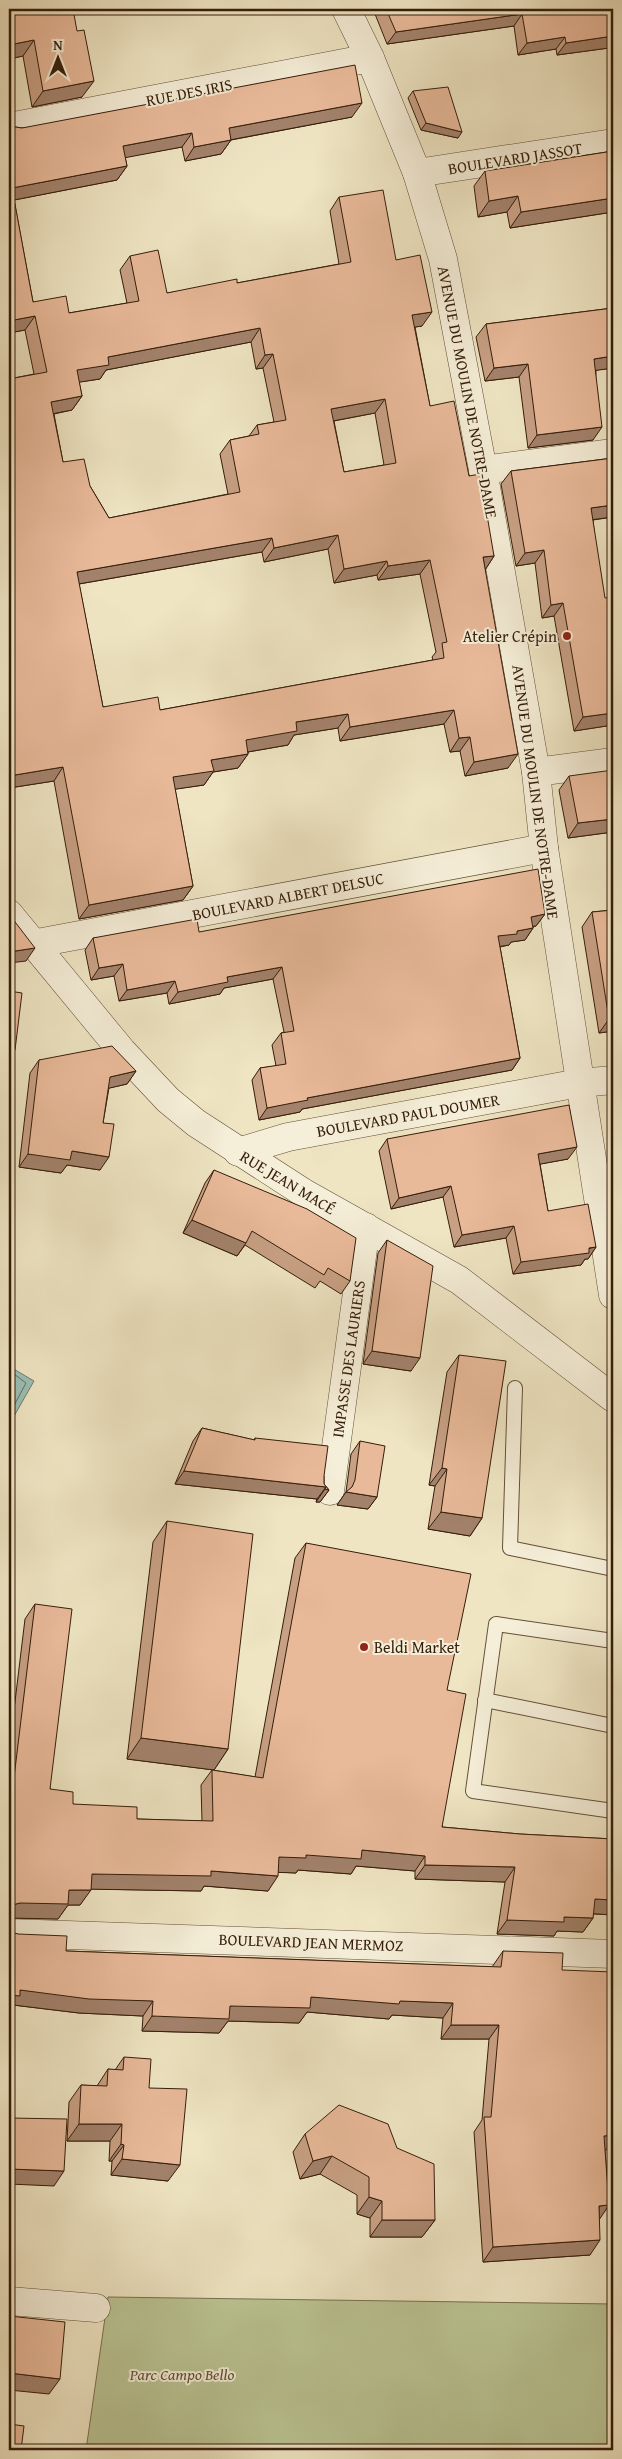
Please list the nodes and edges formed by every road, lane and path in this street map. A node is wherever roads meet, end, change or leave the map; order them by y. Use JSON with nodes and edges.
{"nodes":[{"id":1,"x":346,"y":9,"type":"edge"},
{"id":2,"x":370,"y":58,"type":"junction"},
{"id":3,"x":9,"y":127,"type":"edge"},
{"id":4,"x":613,"y":143,"type":"edge"},
{"id":5,"x":417,"y":173,"type":"junction"},
{"id":6,"x":613,"y":453,"type":"edge"},
{"id":7,"x":483,"y":470,"type":"junction"},
{"id":8,"x":613,"y":762,"type":"edge"},
{"id":9,"x":536,"y":772,"type":"junction"},
{"id":10,"x":544,"y":848,"type":"junction"},
{"id":11,"x":9,"y":914,"type":"edge"},
{"id":12,"x":32,"y":944,"type":"junction"},
{"id":13,"x":613,"y":1080,"type":"edge"},
{"id":14,"x":580,"y":1083,"type":"junction"},
{"id":15,"x":238,"y":1152,"type":"junction"},
{"id":16,"x":366,"y":1228,"type":"junction"},
{"id":17,"x":613,"y":1295,"type":"edge"},
{"id":18,"x":515,"y":1388,"type":"dead end"},
{"id":19,"x":613,"y":1398,"type":"edge"},
{"id":20,"x":330,"y":1491,"type":"edge"},
{"id":21,"x":613,"y":1569,"type":"edge"},
{"id":22,"x":613,"y":1641,"type":"edge"},
{"id":23,"x":485,"y":1700,"type":"junction"},
{"id":24,"x":613,"y":1726,"type":"edge"},
{"id":25,"x":613,"y":1811,"type":"edge"},
{"id":26,"x":9,"y":1933,"type":"edge"},
{"id":27,"x":613,"y":1954,"type":"edge"},
{"id":28,"x":9,"y":2301,"type":"edge"},
{"id":29,"x":96,"y":2308,"type":"dead end"}],
"edges":[{"from":1,"to":2,"type":"street","name":"AVENUE DU MOULIN DE NOTRE-DAME"},
{"from":2,"to":3,"type":"street","name":"RUE DES IRIS"},
{"from":2,"to":5,"type":"street","name":"AVENUE DU MOULIN DE NOTRE-DAME"},
{"from":4,"to":5,"type":"street","name":"BOULEVARD JASSOT"},
{"from":5,"to":7,"type":"street","name":"AVENUE DU MOULIN DE NOTRE-DAME"},
{"from":6,"to":7,"type":"street"},
{"from":7,"to":9,"type":"street","name":"AVENUE DU MOULIN DE NOTRE-DAME"},
{"from":8,"to":9,"type":"street"},
{"from":9,"to":10,"type":"street","name":"AVENUE DU MOULIN DE NOTRE-DAME"},
{"from":10,"to":12,"type":"street","name":"BOULEVARD ALBERT DELSUC"},
{"from":10,"to":14,"type":"street","name":"AVENUE DU MOULIN DE NOTRE-DAME"},
{"from":11,"to":12,"type":"street","name":"RUE JEAN MACÉ"},
{"from":12,"to":15,"type":"street","name":"RUE JEAN MACÉ"},
{"from":13,"to":14,"type":"street","name":"BOULEVARD PAUL DOUMER"},
{"from":14,"to":15,"type":"street","name":"BOULEVARD PAUL DOUMER"},
{"from":14,"to":17,"type":"street","name":"AVENUE DU MOULIN DE NOTRE-DAME"},
{"from":15,"to":16,"type":"street","name":"RUE JEAN MACÉ"},
{"from":16,"to":19,"type":"street","name":"RUE JEAN MACÉ"},
{"from":16,"to":20,"type":"street","name":"IMPASSE DES LAURIERS"},
{"from":18,"to":21,"type":"lane"},
{"from":22,"to":23,"type":"lane"},
{"from":23,"to":24,"type":"lane"},
{"from":23,"to":25,"type":"lane"},
{"from":26,"to":27,"type":"street","name":"BOULEVARD JEAN MERMOZ"},
{"from":28,"to":29,"type":"street"}]}
